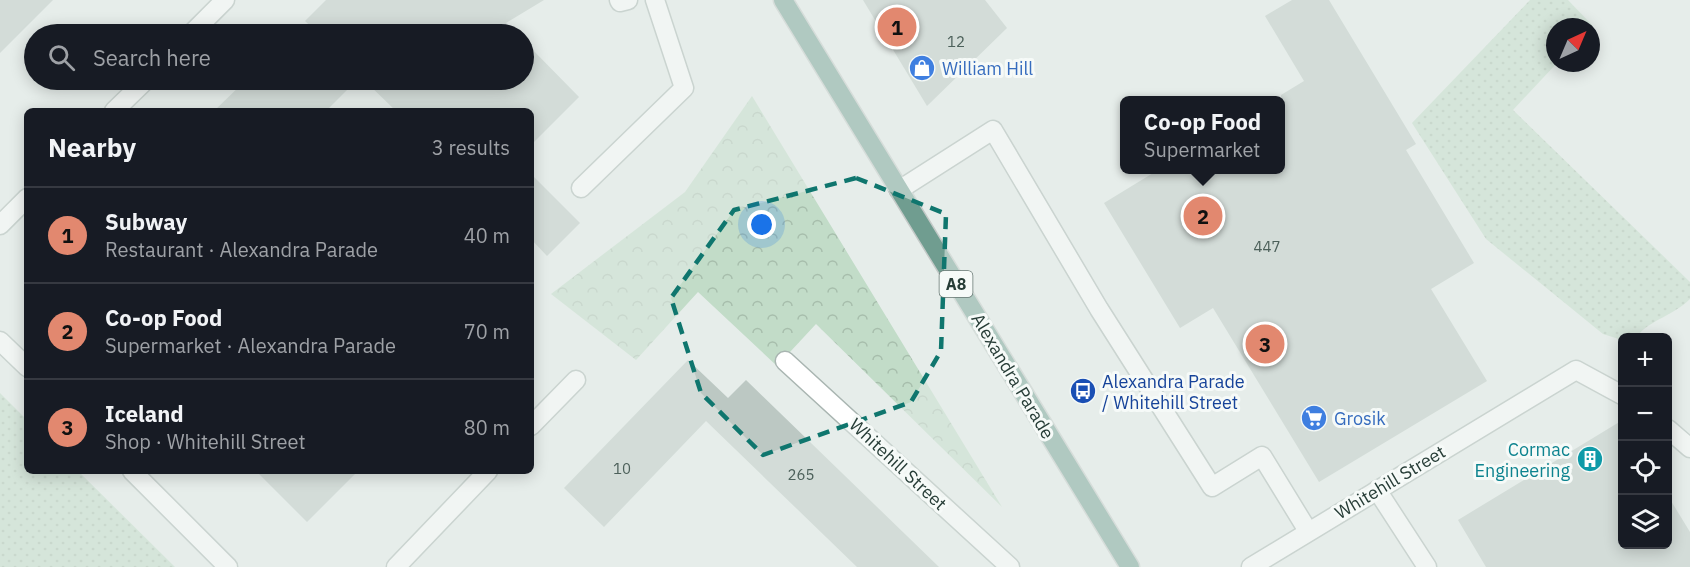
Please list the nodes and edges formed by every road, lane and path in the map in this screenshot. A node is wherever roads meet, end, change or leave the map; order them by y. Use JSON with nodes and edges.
{"nodes":[{"id":1,"x":225,"y":0,"type":"edge"},
{"id":2,"x":619,"y":0,"type":"edge"},
{"id":3,"x":628,"y":0,"type":"edge"},
{"id":4,"x":656,"y":0,"type":"edge"},
{"id":5,"x":783,"y":0,"type":"edge"},
{"id":6,"x":201,"y":24,"type":"edge"},
{"id":7,"x":136,"y":90,"type":"edge"},
{"id":8,"x":117,"y":108,"type":"edge"},
{"id":9,"x":581,"y":188,"type":"dead end"},
{"id":10,"x":899,"y":190,"type":"junction"},
{"id":11,"x":24,"y":201,"type":"edge"},
{"id":12,"x":0,"y":225,"type":"edge"},
{"id":13,"x":0,"y":341,"type":"edge"},
{"id":14,"x":785,"y":361,"type":"dead end"},
{"id":15,"x":24,"y":364,"type":"edge"},
{"id":16,"x":576,"y":380,"type":"dead end"},
{"id":17,"x":1618,"y":392,"type":"edge"},
{"id":18,"x":534,"y":423,"type":"edge"},
{"id":19,"x":1672,"y":432,"type":"edge"},
{"id":20,"x":1690,"y":448,"type":"edge"},
{"id":21,"x":135,"y":474,"type":"edge"},
{"id":22,"x":485,"y":474,"type":"edge"},
{"id":23,"x":1377,"y":490,"type":"junction"},
{"id":24,"x":1308,"y":531,"type":"junction"},
{"id":25,"x":228,"y":567,"type":"edge"},
{"id":26,"x":396,"y":567,"type":"edge"},
{"id":27,"x":1010,"y":567,"type":"edge"},
{"id":28,"x":1130,"y":567,"type":"edge"},
{"id":29,"x":1251,"y":567,"type":"edge"},
{"id":30,"x":1427,"y":567,"type":"edge"}],
"edges":[{"from":1,"to":6,"type":"street"},
{"from":2,"to":3,"type":"street"},
{"from":4,"to":9,"type":"street"},
{"from":5,"to":10,"type":"main road","name":"Alexandra Parade","number":"A8"},
{"from":7,"to":8,"type":"street"},
{"from":10,"to":24,"type":"street"},
{"from":10,"to":28,"type":"main road","name":"Alexandra Parade","number":"A8"},
{"from":11,"to":12,"type":"street"},
{"from":13,"to":15,"type":"street"},
{"from":14,"to":27,"type":"street","name":"Whitehill Street"},
{"from":16,"to":18,"type":"street"},
{"from":17,"to":23,"type":"street","name":"Whitehill Street"},
{"from":19,"to":20,"type":"street"},
{"from":21,"to":25,"type":"street"},
{"from":22,"to":26,"type":"street"},
{"from":23,"to":24,"type":"street","name":"Whitehill Street"},
{"from":23,"to":30,"type":"street"},
{"from":24,"to":29,"type":"street","name":"Whitehill Street"}]}
